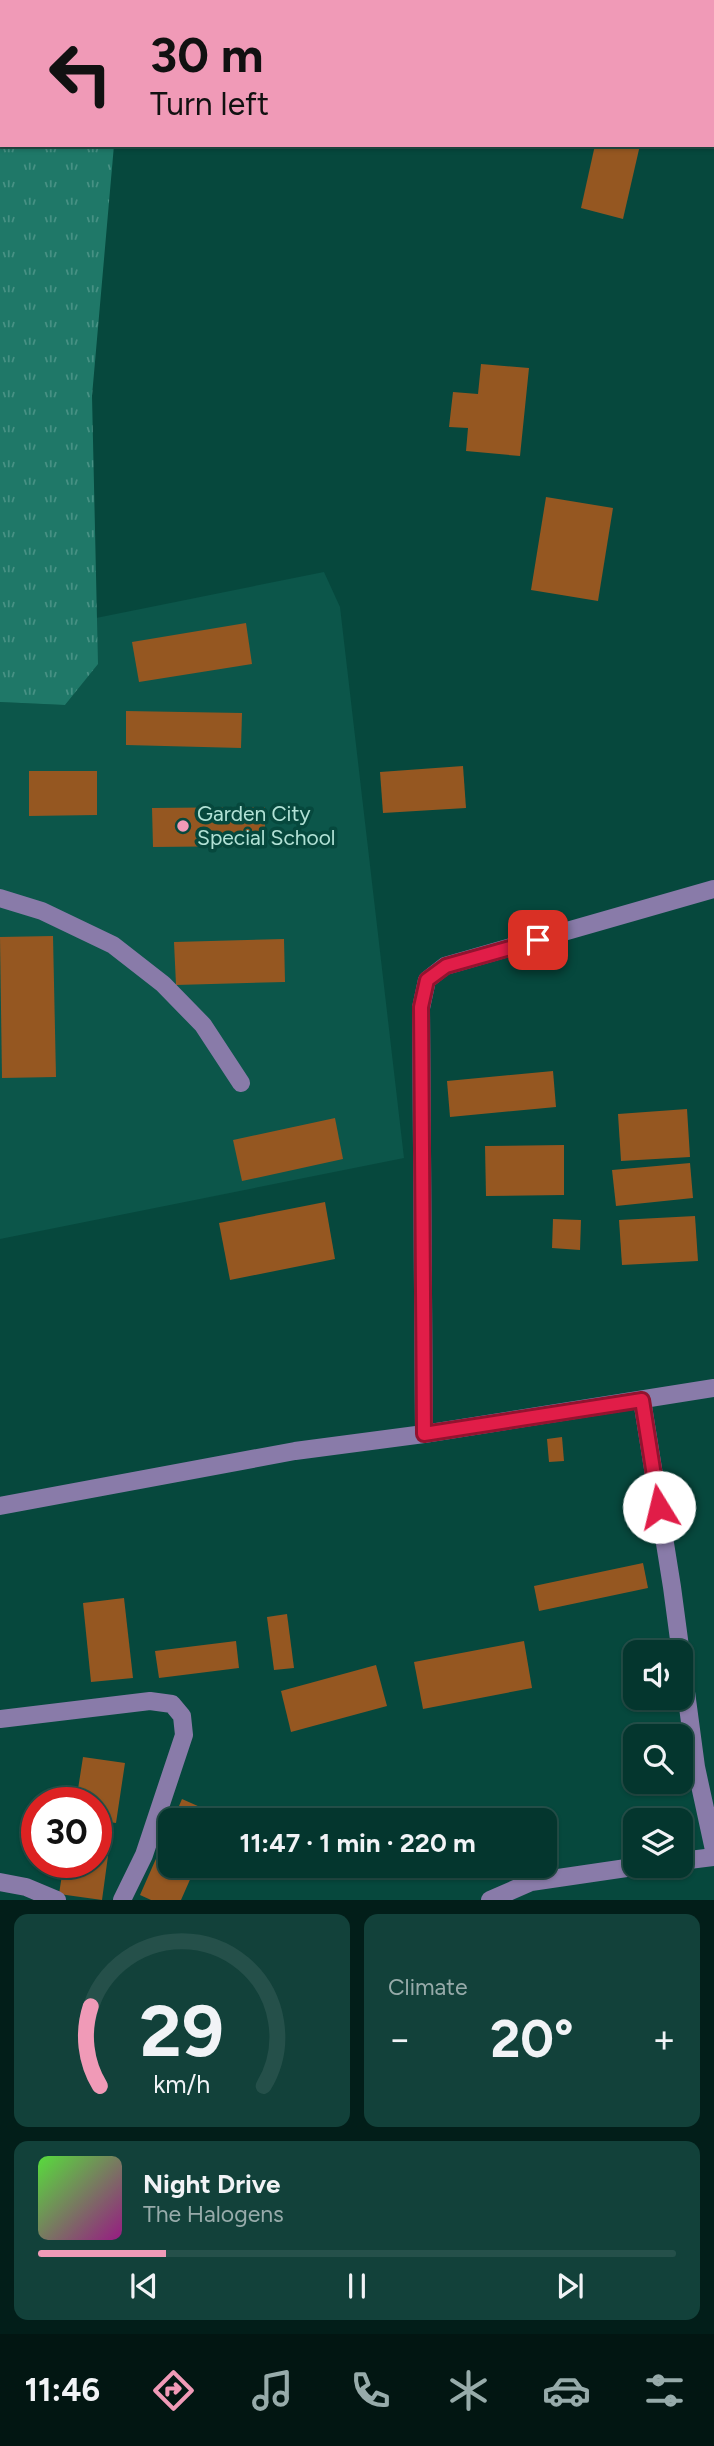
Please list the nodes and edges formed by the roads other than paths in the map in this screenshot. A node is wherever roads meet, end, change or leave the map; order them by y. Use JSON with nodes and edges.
{"nodes":[{"id":1,"x":714,"y":889,"type":"edge"},
{"id":2,"x":0,"y":898,"type":"edge"},
{"id":3,"x":241,"y":1083,"type":"dead end"},
{"id":4,"x":714,"y":1388,"type":"edge"},
{"id":5,"x":642,"y":1400,"type":"junction"},
{"id":6,"x":424,"y":1434,"type":"junction"},
{"id":7,"x":0,"y":1506,"type":"edge"},
{"id":8,"x":0,"y":1719,"type":"edge"},
{"id":9,"x":714,"y":1850,"type":"edge"},
{"id":10,"x":714,"y":1857,"type":"edge"},
{"id":11,"x":693,"y":1860,"type":"edge"},
{"id":12,"x":623,"y":1868,"type":"edge"},
{"id":13,"x":0,"y":1882,"type":"edge"},
{"id":14,"x":57,"y":1900,"type":"edge"},
{"id":15,"x":122,"y":1900,"type":"edge"},
{"id":16,"x":490,"y":1900,"type":"edge"}],
"edges":[{"from":1,"to":6,"type":"street"},
{"from":2,"to":3,"type":"street"},
{"from":4,"to":5,"type":"street"},
{"from":5,"to":6,"type":"street"},
{"from":5,"to":9,"type":"street"},
{"from":6,"to":7,"type":"street"},
{"from":8,"to":15,"type":"street"},
{"from":10,"to":11,"type":"street"},
{"from":12,"to":16,"type":"street"},
{"from":13,"to":14,"type":"street"}]}
